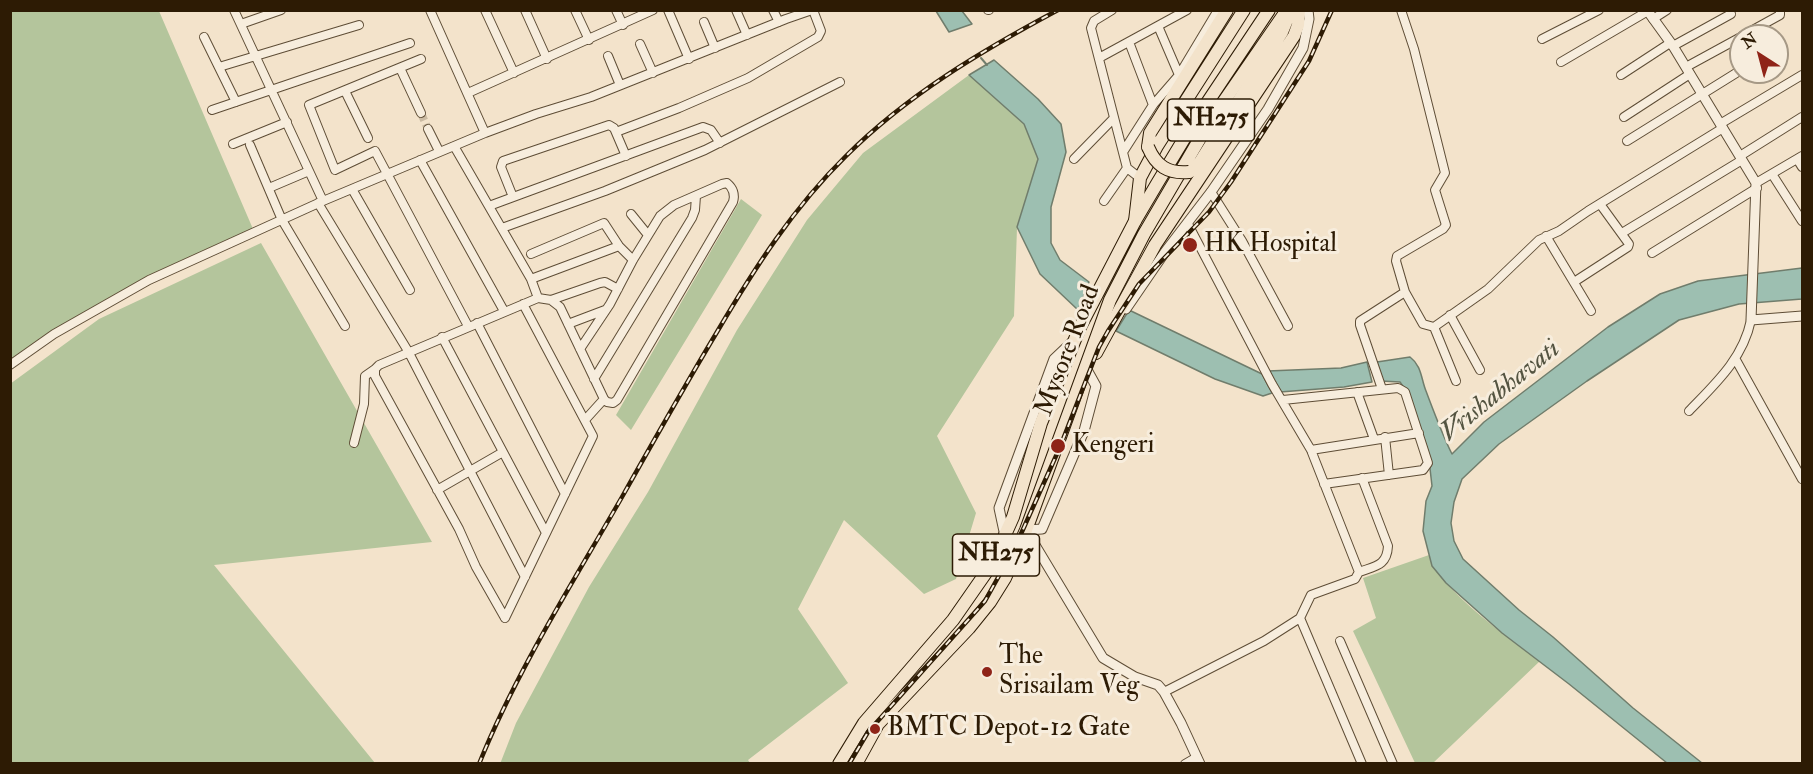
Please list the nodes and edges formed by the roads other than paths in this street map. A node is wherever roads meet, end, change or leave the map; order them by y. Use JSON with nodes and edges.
{"nodes":[{"id":1,"x":234,"y":10,"type":"edge"},
{"id":2,"x":280,"y":10,"type":"edge"},
{"id":3,"x":430,"y":10,"type":"edge"},
{"id":4,"x":484,"y":10,"type":"edge"},
{"id":5,"x":525,"y":10,"type":"edge"},
{"id":6,"x":575,"y":10,"type":"edge"},
{"id":7,"x":616,"y":10,"type":"edge"},
{"id":8,"x":653,"y":10,"type":"edge"},
{"id":9,"x":668,"y":10,"type":"edge"},
{"id":10,"x":736,"y":10,"type":"edge"},
{"id":11,"x":773,"y":10,"type":"edge"},
{"id":12,"x":812,"y":10,"type":"edge"},
{"id":13,"x":1112,"y":10,"type":"edge"},
{"id":14,"x":1187,"y":10,"type":"edge"},
{"id":15,"x":1218,"y":10,"type":"edge"},
{"id":16,"x":1227,"y":10,"type":"edge"},
{"id":17,"x":1244,"y":10,"type":"edge"},
{"id":18,"x":1269,"y":10,"type":"edge"},
{"id":19,"x":1289,"y":10,"type":"edge"},
{"id":20,"x":1299,"y":10,"type":"edge"},
{"id":21,"x":1308,"y":10,"type":"edge"},
{"id":22,"x":1401,"y":10,"type":"edge"},
{"id":23,"x":1599,"y":10,"type":"edge"},
{"id":24,"x":1667,"y":10,"type":"edge"},
{"id":25,"x":1780,"y":10,"type":"edge"},
{"id":26,"x":1650,"y":13,"type":"edge"},
{"id":27,"x":1731,"y":14,"type":"dead end"},
{"id":28,"x":704,"y":22,"type":"dead end"},
{"id":29,"x":779,"y":22,"type":"junction"},
{"id":30,"x":241,"y":24,"type":"junction"},
{"id":31,"x":1764,"y":24,"type":"edge"},
{"id":32,"x":359,"y":25,"type":"dead end"},
{"id":33,"x":623,"y":25,"type":"junction"},
{"id":34,"x":1158,"y":26,"type":"junction"},
{"id":35,"x":747,"y":35,"type":"junction"},
{"id":36,"x":204,"y":37,"type":"dead end"},
{"id":37,"x":1542,"y":39,"type":"dead end"},
{"id":38,"x":588,"y":40,"type":"junction"},
{"id":39,"x":1129,"y":42,"type":"junction"},
{"id":40,"x":410,"y":43,"type":"dead end"},
{"id":41,"x":640,"y":44,"type":"dead end"},
{"id":42,"x":1672,"y":44,"type":"junction"},
{"id":43,"x":1729,"y":44,"type":"edge"},
{"id":44,"x":715,"y":48,"type":"junction"},
{"id":45,"x":256,"y":56,"type":"junction"},
{"id":46,"x":608,"y":56,"type":"dead end"},
{"id":47,"x":1099,"y":58,"type":"junction"},
{"id":48,"x":421,"y":59,"type":"dead end"},
{"id":49,"x":547,"y":59,"type":"junction"},
{"id":50,"x":688,"y":59,"type":"junction"},
{"id":51,"x":1561,"y":62,"type":"dead end"},
{"id":52,"x":219,"y":67,"type":"junction"},
{"id":53,"x":400,"y":68,"type":"junction"},
{"id":54,"x":1688,"y":71,"type":"junction"},
{"id":55,"x":514,"y":73,"type":"junction"},
{"id":56,"x":653,"y":73,"type":"junction"},
{"id":57,"x":1179,"y":75,"type":"junction"},
{"id":58,"x":1621,"y":75,"type":"dead end"},
{"id":59,"x":1802,"y":75,"type":"edge"},
{"id":60,"x":1729,"y":77,"type":"edge"},
{"id":61,"x":840,"y":82,"type":"dead end"},
{"id":62,"x":620,"y":85,"type":"junction"},
{"id":63,"x":272,"y":89,"type":"junction"},
{"id":64,"x":345,"y":91,"type":"junction"},
{"id":65,"x":468,"y":93,"type":"junction"},
{"id":66,"x":1702,"y":93,"type":"junction"},
{"id":67,"x":236,"y":102,"type":"junction"},
{"id":68,"x":1153,"y":105,"type":"junction"},
{"id":69,"x":212,"y":110,"type":"dead end"},
{"id":70,"x":421,"y":113,"type":"tunnel mouth"},
{"id":71,"x":1624,"y":117,"type":"dead end"},
{"id":72,"x":1803,"y":117,"type":"edge"},
{"id":73,"x":1114,"y":118,"type":"junction"},
{"id":74,"x":287,"y":122,"type":"junction"},
{"id":75,"x":1722,"y":126,"type":"junction"},
{"id":76,"x":428,"y":129,"type":"tunnel mouth"},
{"id":77,"x":616,"y":132,"type":"junction"},
{"id":78,"x":485,"y":133,"type":"junction"},
{"id":79,"x":368,"y":138,"type":"dead end"},
{"id":80,"x":1627,"y":141,"type":"dead end"},
{"id":81,"x":720,"y":143,"type":"junction"},
{"id":82,"x":233,"y":144,"type":"dead end"},
{"id":83,"x":250,"y":145,"type":"dead end"},
{"id":84,"x":454,"y":146,"type":"junction"},
{"id":85,"x":439,"y":151,"type":"junction"},
{"id":86,"x":1123,"y":152,"type":"junction"},
{"id":87,"x":626,"y":156,"type":"junction"},
{"id":88,"x":1741,"y":158,"type":"junction"},
{"id":89,"x":1800,"y":158,"type":"edge"},
{"id":90,"x":1074,"y":159,"type":"dead end"},
{"id":91,"x":420,"y":160,"type":"junction"},
{"id":92,"x":1803,"y":167,"type":"edge"},
{"id":93,"x":1127,"y":168,"type":"junction"},
{"id":94,"x":309,"y":171,"type":"junction"},
{"id":95,"x":387,"y":174,"type":"junction"},
{"id":96,"x":1772,"y":174,"type":"junction"},
{"id":97,"x":1140,"y":178,"type":"junction"},
{"id":98,"x":1757,"y":185,"type":"junction"},
{"id":99,"x":269,"y":188,"type":"junction"},
{"id":100,"x":352,"y":189,"type":"junction"},
{"id":101,"x":1211,"y":192,"type":"junction"},
{"id":102,"x":696,"y":196,"type":"junction"},
{"id":103,"x":513,"y":197,"type":"junction"},
{"id":104,"x":1104,"y":201,"type":"dead end"},
{"id":105,"x":320,"y":202,"type":"junction"},
{"id":106,"x":1600,"y":204,"type":"junction"},
{"id":107,"x":489,"y":206,"type":"junction"},
{"id":108,"x":631,"y":214,"type":"dead end"},
{"id":109,"x":282,"y":220,"type":"junction"},
{"id":110,"x":1135,"y":221,"type":"junction"},
{"id":111,"x":1803,"y":221,"type":"edge"},
{"id":112,"x":1188,"y":224,"type":"junction"},
{"id":113,"x":502,"y":228,"type":"junction"},
{"id":114,"x":1622,"y":232,"type":"junction"},
{"id":115,"x":648,"y":235,"type":"junction"},
{"id":116,"x":1546,"y":236,"type":"junction"},
{"id":117,"x":619,"y":246,"type":"junction"},
{"id":118,"x":1652,"y":253,"type":"dead end"},
{"id":119,"x":531,"y":254,"type":"dead end"},
{"id":120,"x":633,"y":260,"type":"junction"},
{"id":121,"x":531,"y":279,"type":"junction"},
{"id":122,"x":1574,"y":282,"type":"junction"},
{"id":123,"x":618,"y":289,"type":"junction"},
{"id":124,"x":410,"y":290,"type":"dead end"},
{"id":125,"x":1405,"y":292,"type":"junction"},
{"id":126,"x":538,"y":298,"type":"junction"},
{"id":127,"x":551,"y":300,"type":"junction"},
{"id":128,"x":523,"y":304,"type":"junction"},
{"id":129,"x":605,"y":310,"type":"junction"},
{"id":130,"x":504,"y":311,"type":"junction"},
{"id":131,"x":1592,"y":311,"type":"dead end"},
{"id":132,"x":1450,"y":315,"type":"junction"},
{"id":133,"x":1803,"y":316,"type":"edge"},
{"id":134,"x":1751,"y":318,"type":"junction"},
{"id":135,"x":1109,"y":319,"type":"junction"},
{"id":136,"x":477,"y":323,"type":"junction"},
{"id":137,"x":568,"y":324,"type":"junction"},
{"id":138,"x":345,"y":326,"type":"dead end"},
{"id":139,"x":468,"y":326,"type":"junction"},
{"id":140,"x":1288,"y":326,"type":"dead end"},
{"id":141,"x":1434,"y":327,"type":"junction"},
{"id":142,"x":442,"y":337,"type":"junction"},
{"id":143,"x":580,"y":349,"type":"junction"},
{"id":144,"x":408,"y":351,"type":"junction"},
{"id":145,"x":1736,"y":360,"type":"junction"},
{"id":146,"x":10,"y":365,"type":"edge"},
{"id":147,"x":1086,"y":368,"type":"junction"},
{"id":148,"x":375,"y":369,"type":"junction"},
{"id":149,"x":1480,"y":370,"type":"dead end"},
{"id":150,"x":594,"y":379,"type":"junction"},
{"id":151,"x":1456,"y":381,"type":"dead end"},
{"id":152,"x":1380,"y":386,"type":"junction"},
{"id":153,"x":1356,"y":392,"type":"junction"},
{"id":154,"x":604,"y":399,"type":"junction"},
{"id":155,"x":1283,"y":400,"type":"junction"},
{"id":156,"x":1689,"y":411,"type":"dead end"},
{"id":157,"x":585,"y":420,"type":"junction"},
{"id":158,"x":1419,"y":433,"type":"junction"},
{"id":159,"x":1385,"y":437,"type":"junction"},
{"id":160,"x":1374,"y":439,"type":"junction"},
{"id":161,"x":354,"y":443,"type":"dead end"},
{"id":162,"x":1311,"y":450,"type":"junction"},
{"id":163,"x":503,"y":452,"type":"junction"},
{"id":164,"x":470,"y":471,"type":"junction"},
{"id":165,"x":1389,"y":475,"type":"junction"},
{"id":166,"x":1362,"y":478,"type":"junction"},
{"id":167,"x":1803,"y":479,"type":"edge"},
{"id":168,"x":1324,"y":484,"type":"junction"},
{"id":169,"x":437,"y":490,"type":"junction"},
{"id":170,"x":565,"y":494,"type":"junction"},
{"id":171,"x":1026,"y":530,"type":"junction"},
{"id":172,"x":546,"y":533,"type":"junction"},
{"id":173,"x":1359,"y":572,"type":"junction"},
{"id":174,"x":525,"y":577,"type":"junction"},
{"id":175,"x":1300,"y":618,"type":"junction"},
{"id":176,"x":1340,"y":641,"type":"dead end"},
{"id":177,"x":1164,"y":692,"type":"junction"},
{"id":178,"x":1199,"y":760,"type":"edge"},
{"id":179,"x":839,"y":764,"type":"edge"},
{"id":180,"x":855,"y":764,"type":"edge"},
{"id":181,"x":1185,"y":764,"type":"edge"},
{"id":182,"x":1362,"y":764,"type":"edge"},
{"id":183,"x":1393,"y":764,"type":"edge"}],
"edges":[{"from":1,"to":30,"type":"street"},
{"from":2,"to":30,"type":"street"},
{"from":3,"to":65,"type":"street"},
{"from":4,"to":55,"type":"street"},
{"from":5,"to":49,"type":"street"},
{"from":6,"to":38,"type":"street"},
{"from":7,"to":33,"type":"street"},
{"from":8,"to":33,"type":"street"},
{"from":9,"to":50,"type":"street"},
{"from":10,"to":35,"type":"street"},
{"from":11,"to":29,"type":"street"},
{"from":12,"to":29,"type":"street"},
{"from":12,"to":77,"type":"street"},
{"from":13,"to":47,"type":"street"},
{"from":14,"to":34,"type":"street"},
{"from":15,"to":57,"type":"street"},
{"from":16,"to":19,"type":"main road","bridge":true},
{"from":17,"to":97,"type":"main road"},
{"from":18,"to":110,"type":"main road","name":"Mysore Road","number":"NH275"},
{"from":19,"to":135,"type":"main road","name":"Mysore Road","number":"NH275"},
{"from":20,"to":135,"type":"main road"},
{"from":21,"to":101,"type":"street"},
{"from":22,"to":125,"type":"street"},
{"from":23,"to":37,"type":"street"},
{"from":24,"to":26,"type":"street"},
{"from":25,"to":31,"type":"street"},
{"from":26,"to":42,"type":"street"},
{"from":26,"to":51,"type":"street"},
{"from":27,"to":42,"type":"street"},
{"from":28,"to":44,"type":"street"},
{"from":29,"to":35,"type":"street"},
{"from":30,"to":45,"type":"street"},
{"from":32,"to":45,"type":"street"},
{"from":33,"to":38,"type":"street"},
{"from":34,"to":39,"type":"street"},
{"from":34,"to":57,"type":"street"},
{"from":35,"to":44,"type":"street"},
{"from":36,"to":52,"type":"street"},
{"from":38,"to":49,"type":"street"},
{"from":39,"to":47,"type":"street"},
{"from":39,"to":68,"type":"street"},
{"from":40,"to":63,"type":"street"},
{"from":41,"to":56,"type":"street"},
{"from":42,"to":54,"type":"street"},
{"from":42,"to":58,"type":"street"},
{"from":43,"to":54,"type":"street"},
{"from":44,"to":50,"type":"street"},
{"from":45,"to":52,"type":"street"},
{"from":45,"to":63,"type":"street"},
{"from":46,"to":62,"type":"street"},
{"from":47,"to":73,"type":"street"},
{"from":48,"to":53,"type":"street"},
{"from":49,"to":55,"type":"street"},
{"from":50,"to":56,"type":"street"},
{"from":52,"to":67,"type":"street"},
{"from":53,"to":64,"type":"street"},
{"from":53,"to":70,"type":"street"},
{"from":54,"to":66,"type":"street"},
{"from":54,"to":71,"type":"street"},
{"from":55,"to":65,"type":"street"},
{"from":56,"to":62,"type":"street"},
{"from":57,"to":68,"type":"street"},
{"from":59,"to":75,"type":"street"},
{"from":60,"to":66,"type":"street"},
{"from":61,"to":81,"type":"street"},
{"from":62,"to":78,"type":"street"},
{"from":63,"to":67,"type":"street"},
{"from":63,"to":74,"type":"street"},
{"from":64,"to":79,"type":"street"},
{"from":64,"to":95,"type":"street"},
{"from":65,"to":78,"type":"street"},
{"from":66,"to":75,"type":"street"},
{"from":66,"to":80,"type":"street"},
{"from":67,"to":69,"type":"street"},
{"from":68,"to":86,"type":"street"},
{"from":72,"to":88,"type":"street"},
{"from":73,"to":86,"type":"street"},
{"from":73,"to":90,"type":"street"},
{"from":74,"to":82,"type":"street"},
{"from":74,"to":94,"type":"street"},
{"from":75,"to":88,"type":"street"},
{"from":75,"to":106,"type":"street"},
{"from":76,"to":85,"type":"street"},
{"from":77,"to":87,"type":"street"},
{"from":77,"to":103,"type":"street"},
{"from":78,"to":84,"type":"street"},
{"from":81,"to":87,"type":"street"},
{"from":81,"to":113,"type":"street"},
{"from":83,"to":99,"type":"street"},
{"from":84,"to":85,"type":"street"},
{"from":84,"to":107,"type":"street"},
{"from":85,"to":91,"type":"street"},
{"from":86,"to":93,"type":"street"},
{"from":87,"to":103,"type":"street"},
{"from":88,"to":98,"type":"street"},
{"from":88,"to":114,"type":"street"},
{"from":89,"to":92,"type":"street"},
{"from":89,"to":96,"type":"street"},
{"from":91,"to":95,"type":"street"},
{"from":91,"to":130,"type":"street"},
{"from":93,"to":97,"type":"street"},
{"from":93,"to":104,"type":"street"},
{"from":94,"to":99,"type":"street"},
{"from":94,"to":105,"type":"street"},
{"from":95,"to":100,"type":"street"},
{"from":95,"to":139,"type":"street"},
{"from":96,"to":98,"type":"street"},
{"from":96,"to":111,"type":"street"},
{"from":97,"to":110,"type":"main road"},
{"from":98,"to":118,"type":"street"},
{"from":98,"to":134,"type":"street"},
{"from":99,"to":109,"type":"street"},
{"from":100,"to":105,"type":"street"},
{"from":100,"to":124,"type":"street"},
{"from":101,"to":112,"type":"street"},
{"from":101,"to":140,"type":"street"},
{"from":102,"to":115,"type":"street"},
{"from":102,"to":150,"type":"street"},
{"from":102,"to":154,"type":"street"},
{"from":103,"to":107,"type":"street"},
{"from":105,"to":109,"type":"street"},
{"from":105,"to":144,"type":"street"},
{"from":106,"to":114,"type":"street"},
{"from":106,"to":116,"type":"street"},
{"from":107,"to":113,"type":"street"},
{"from":108,"to":115,"type":"street"},
{"from":109,"to":138,"type":"street"},
{"from":109,"to":146,"type":"street"},
{"from":110,"to":179,"type":"main road","name":"Mysore Road","number":"NH275"},
{"from":112,"to":135,"type":"street"},
{"from":112,"to":155,"type":"street"},
{"from":113,"to":121,"type":"street"},
{"from":114,"to":122,"type":"street"},
{"from":115,"to":120,"type":"street"},
{"from":116,"to":122,"type":"street"},
{"from":116,"to":132,"type":"street"},
{"from":117,"to":119,"type":"street"},
{"from":117,"to":120,"type":"street"},
{"from":117,"to":121,"type":"street"},
{"from":120,"to":123,"type":"street"},
{"from":121,"to":126,"type":"street"},
{"from":122,"to":131,"type":"street"},
{"from":123,"to":127,"type":"street"},
{"from":123,"to":129,"type":"street"},
{"from":125,"to":141,"type":"street"},
{"from":125,"to":152,"type":"street"},
{"from":126,"to":127,"type":"street"},
{"from":126,"to":128,"type":"street"},
{"from":127,"to":137,"type":"street"},
{"from":128,"to":130,"type":"street"},
{"from":128,"to":157,"type":"street"},
{"from":129,"to":137,"type":"street"},
{"from":129,"to":143,"type":"street"},
{"from":130,"to":136,"type":"street"},
{"from":132,"to":141,"type":"street"},
{"from":132,"to":149,"type":"street"},
{"from":133,"to":134,"type":"street"},
{"from":134,"to":145,"type":"street"},
{"from":135,"to":147,"type":"main road","name":"Mysore Road","number":"NH275"},
{"from":136,"to":139,"type":"street"},
{"from":136,"to":170,"type":"street"},
{"from":137,"to":143,"type":"street"},
{"from":139,"to":142,"type":"street"},
{"from":141,"to":151,"type":"street"},
{"from":142,"to":144,"type":"street"},
{"from":142,"to":163,"type":"street"},
{"from":143,"to":150,"type":"street"},
{"from":144,"to":148,"type":"street"},
{"from":144,"to":164,"type":"street"},
{"from":145,"to":156,"type":"street"},
{"from":145,"to":167,"type":"street"},
{"from":147,"to":171,"type":"main road","name":"Mysore Road","number":"NH275"},
{"from":147,"to":171,"type":"street"},
{"from":148,"to":161,"type":"street"},
{"from":148,"to":169,"type":"street"},
{"from":150,"to":154,"type":"street"},
{"from":152,"to":153,"type":"street"},
{"from":152,"to":158,"type":"street"},
{"from":153,"to":155,"type":"street"},
{"from":153,"to":160,"type":"street"},
{"from":154,"to":157,"type":"street"},
{"from":155,"to":162,"type":"street"},
{"from":157,"to":170,"type":"street"},
{"from":158,"to":159,"type":"street"},
{"from":158,"to":165,"type":"street"},
{"from":159,"to":160,"type":"street"},
{"from":159,"to":165,"type":"street"},
{"from":160,"to":162,"type":"street"},
{"from":162,"to":168,"type":"street"},
{"from":163,"to":164,"type":"street"},
{"from":163,"to":172,"type":"street"},
{"from":164,"to":169,"type":"street"},
{"from":164,"to":174,"type":"street"},
{"from":165,"to":166,"type":"street"},
{"from":166,"to":168,"type":"street"},
{"from":166,"to":173,"type":"street"},
{"from":168,"to":173,"type":"street"},
{"from":169,"to":174,"type":"street"},
{"from":170,"to":172,"type":"street"},
{"from":171,"to":177,"type":"street"},
{"from":171,"to":180,"type":"main road","name":"Mysore Road","number":"NH275"},
{"from":172,"to":174,"type":"street"},
{"from":173,"to":175,"type":"street"},
{"from":175,"to":177,"type":"street"},
{"from":175,"to":182,"type":"street"},
{"from":176,"to":183,"type":"street"},
{"from":177,"to":178,"type":"street"},
{"from":178,"to":181,"type":"street"}]}
